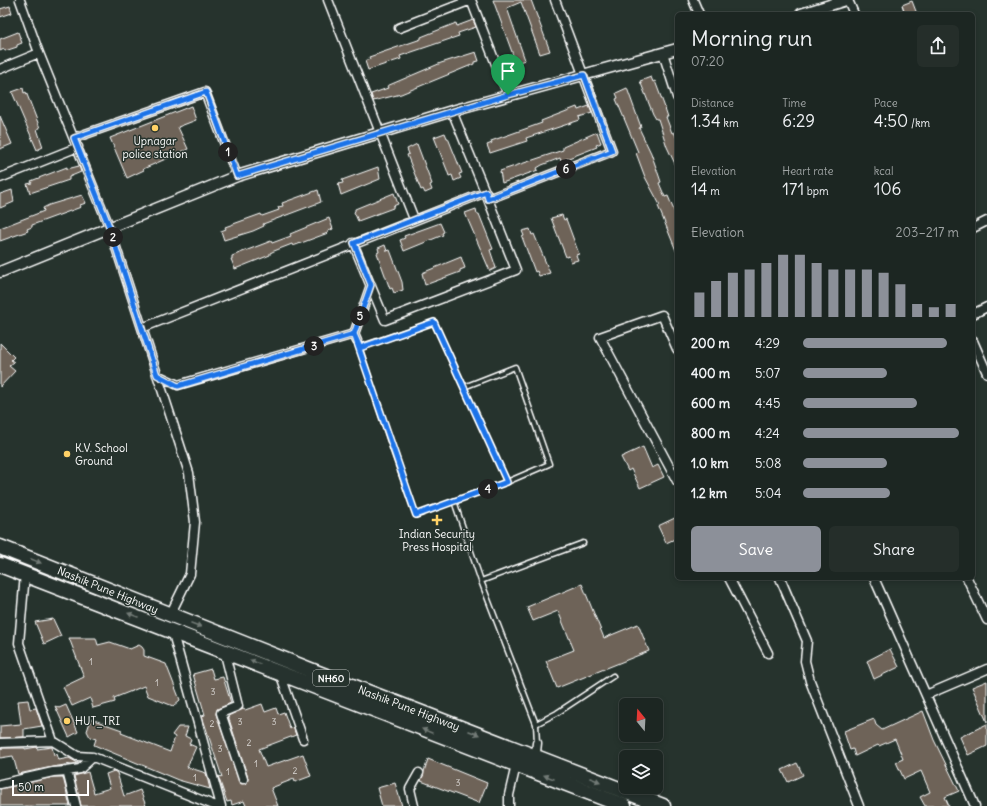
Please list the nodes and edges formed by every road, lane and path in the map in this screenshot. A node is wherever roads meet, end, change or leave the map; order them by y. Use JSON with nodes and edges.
{"nodes":[{"id":1,"x":20,"y":0,"type":"edge"},
{"id":2,"x":328,"y":0,"type":"edge"},
{"id":3,"x":471,"y":0,"type":"edge"},
{"id":4,"x":555,"y":0,"type":"edge"},
{"id":5,"x":693,"y":0,"type":"edge"},
{"id":6,"x":847,"y":0,"type":"edge"},
{"id":7,"x":697,"y":12,"type":"edge"},
{"id":8,"x":808,"y":12,"type":"edge"},
{"id":9,"x":853,"y":12,"type":"edge"},
{"id":10,"x":399,"y":28,"type":"dead end"},
{"id":11,"x":675,"y":50,"type":"edge"},
{"id":12,"x":38,"y":53,"type":"junction"},
{"id":13,"x":663,"y":53,"type":"junction"},
{"id":14,"x":0,"y":69,"type":"edge"},
{"id":15,"x":584,"y":75,"type":"junction"},
{"id":16,"x":675,"y":91,"type":"edge"},
{"id":17,"x":508,"y":95,"type":"junction"},
{"id":18,"x":452,"y":111,"type":"junction"},
{"id":19,"x":379,"y":133,"type":"junction"},
{"id":20,"x":74,"y":138,"type":"junction"},
{"id":21,"x":78,"y":146,"type":"junction"},
{"id":22,"x":237,"y":176,"type":"junction"},
{"id":23,"x":0,"y":178,"type":"edge"},
{"id":24,"x":487,"y":195,"type":"junction"},
{"id":25,"x":414,"y":219,"type":"junction"},
{"id":26,"x":987,"y":221,"type":"edge"},
{"id":27,"x":109,"y":226,"type":"junction"},
{"id":28,"x":975,"y":227,"type":"edge"},
{"id":29,"x":354,"y":243,"type":"junction"},
{"id":30,"x":0,"y":272,"type":"edge"},
{"id":31,"x":371,"y":285,"type":"junction"},
{"id":32,"x":987,"y":307,"type":"edge"},
{"id":33,"x":975,"y":313,"type":"edge"},
{"id":34,"x":142,"y":328,"type":"junction"},
{"id":35,"x":357,"y":341,"type":"junction"},
{"id":36,"x":675,"y":344,"type":"edge"},
{"id":37,"x":975,"y":346,"type":"edge"},
{"id":38,"x":987,"y":373,"type":"edge"},
{"id":39,"x":157,"y":375,"type":"junction"},
{"id":40,"x":464,"y":387,"type":"junction"},
{"id":41,"x":675,"y":477,"type":"edge"},
{"id":42,"x":507,"y":482,"type":"junction"},
{"id":43,"x":454,"y":501,"type":"junction"},
{"id":44,"x":583,"y":542,"type":"dead end"},
{"id":45,"x":0,"y":547,"type":"edge"},
{"id":46,"x":0,"y":565,"type":"edge"},
{"id":47,"x":25,"y":574,"type":"junction"},
{"id":48,"x":729,"y":580,"type":"edge"},
{"id":49,"x":781,"y":580,"type":"edge"},
{"id":50,"x":875,"y":580,"type":"edge"},
{"id":51,"x":968,"y":580,"type":"edge"},
{"id":52,"x":481,"y":581,"type":"junction"},
{"id":53,"x":170,"y":615,"type":"junction"},
{"id":54,"x":987,"y":620,"type":"edge"},
{"id":55,"x":172,"y":630,"type":"junction"},
{"id":56,"x":224,"y":650,"type":"junction"},
{"id":57,"x":768,"y":653,"type":"dead end"},
{"id":58,"x":987,"y":669,"type":"edge"},
{"id":59,"x":280,"y":672,"type":"junction"},
{"id":60,"x":613,"y":676,"type":"dead end"},
{"id":61,"x":926,"y":695,"type":"junction"},
{"id":62,"x":536,"y":724,"type":"junction"},
{"id":63,"x":303,"y":739,"type":"dead end"},
{"id":64,"x":53,"y":741,"type":"junction"},
{"id":65,"x":0,"y":743,"type":"edge"},
{"id":66,"x":537,"y":743,"type":"joint"},
{"id":67,"x":93,"y":757,"type":"junction"},
{"id":68,"x":518,"y":757,"type":"junction"},
{"id":69,"x":536,"y":757,"type":"junction"},
{"id":70,"x":67,"y":771,"type":"junction"},
{"id":71,"x":532,"y":771,"type":"junction"},
{"id":72,"x":419,"y":773,"type":"dead end"},
{"id":73,"x":243,"y":779,"type":"dead end"},
{"id":74,"x":0,"y":784,"type":"edge"},
{"id":75,"x":76,"y":806,"type":"edge"},
{"id":76,"x":216,"y":806,"type":"edge"},
{"id":77,"x":222,"y":806,"type":"edge"},
{"id":78,"x":414,"y":806,"type":"edge"},
{"id":79,"x":509,"y":806,"type":"edge"},
{"id":80,"x":624,"y":806,"type":"edge"},
{"id":81,"x":663,"y":806,"type":"edge"},
{"id":82,"x":859,"y":806,"type":"edge"},
{"id":83,"x":975,"y":806,"type":"edge"}],
"edges":[{"from":1,"to":12,"type":"street"},
{"from":2,"to":19,"type":"street"},
{"from":3,"to":10,"type":"street"},
{"from":3,"to":17,"type":"street"},
{"from":4,"to":15,"type":"street"},
{"from":5,"to":7,"type":"street"},
{"from":6,"to":8,"type":"street"},
{"from":6,"to":9,"type":"street"},
{"from":11,"to":13,"type":"street"},
{"from":12,"to":14,"type":"street"},
{"from":12,"to":20,"type":"street"},
{"from":13,"to":15,"type":"street"},
{"from":13,"to":16,"type":"street"},
{"from":15,"to":17,"type":"street"},
{"from":15,"to":24,"type":"street"},
{"from":17,"to":18,"type":"street"},
{"from":18,"to":19,"type":"street"},
{"from":18,"to":24,"type":"street"},
{"from":19,"to":22,"type":"street"},
{"from":19,"to":25,"type":"street"},
{"from":20,"to":21,"type":"street"},
{"from":20,"to":22,"type":"street"},
{"from":21,"to":23,"type":"street"},
{"from":21,"to":27,"type":"street"},
{"from":22,"to":27,"type":"street"},
{"from":24,"to":25,"type":"street"},
{"from":24,"to":31,"type":"street"},
{"from":25,"to":29,"type":"street"},
{"from":26,"to":28,"type":"street"},
{"from":27,"to":30,"type":"street"},
{"from":27,"to":34,"type":"street"},
{"from":29,"to":31,"type":"street"},
{"from":29,"to":34,"type":"street"},
{"from":31,"to":35,"type":"street"},
{"from":32,"to":33,"type":"street"},
{"from":34,"to":39,"type":"street"},
{"from":35,"to":39,"type":"street"},
{"from":35,"to":40,"type":"lane"},
{"from":35,"to":43,"type":"lane"},
{"from":36,"to":41,"type":"street"},
{"from":37,"to":38,"type":"street"},
{"from":39,"to":53,"type":"street"},
{"from":40,"to":42,"type":"lane"},
{"from":40,"to":42,"type":"lane"},
{"from":42,"to":43,"type":"lane"},
{"from":43,"to":52,"type":"lane"},
{"from":44,"to":52,"type":"lane"},
{"from":45,"to":53,"type":"highway","name":"Nashik Pune Highway","number":"NH60","one_way":true},
{"from":46,"to":47,"type":"highway","name":"Nashik Pune Highway","number":"NH60"},
{"from":55,"to":47,"type":"highway","name":"Nashik Pune Highway","number":"NH60","one_way":true},
{"from":47,"to":64,"type":"street"},
{"from":48,"to":57,"type":"street"},
{"from":49,"to":82,"type":"street"},
{"from":50,"to":61,"type":"street"},
{"from":51,"to":54,"type":"street"},
{"from":52,"to":62,"type":"lane"},
{"from":53,"to":68,"type":"highway","name":"Nashik Pune Highway","number":"NH60","one_way":true},
{"from":55,"to":56,"type":"highway","name":"Nashik Pune Highway","number":"NH60"},
{"from":55,"to":77,"type":"street"},
{"from":59,"to":56,"type":"highway","name":"Nashik Pune Highway","number":"NH60","one_way":true},
{"from":56,"to":73,"type":"street"},
{"from":58,"to":61,"type":"street"},
{"from":59,"to":63,"type":"street"},
{"from":68,"to":59,"type":"highway","name":"Nashik Pune Highway","number":"NH60","one_way":true},
{"from":60,"to":62,"type":"lane"},
{"from":61,"to":83,"type":"street"},
{"from":62,"to":66,"type":"lane"},
{"from":64,"to":65,"type":"street"},
{"from":64,"to":67,"type":"street"},
{"from":66,"to":69,"type":"street"},
{"from":67,"to":70,"type":"street"},
{"from":67,"to":76,"type":"street"},
{"from":68,"to":69,"type":"highway","name":"Nashik Pune Highway","number":"NH60"},
{"from":68,"to":71,"type":"highway","name":"Nashik Pune Highway","number":"NH60"},
{"from":68,"to":79,"type":"street"},
{"from":69,"to":71,"type":"street"},
{"from":69,"to":81,"type":"highway","name":"Nashik Pune Highway","number":"NH60","one_way":true},
{"from":70,"to":74,"type":"street"},
{"from":70,"to":75,"type":"street"},
{"from":80,"to":71,"type":"highway","name":"Nashik Pune Highway","number":"NH60","one_way":true},
{"from":72,"to":78,"type":"street"}]}
